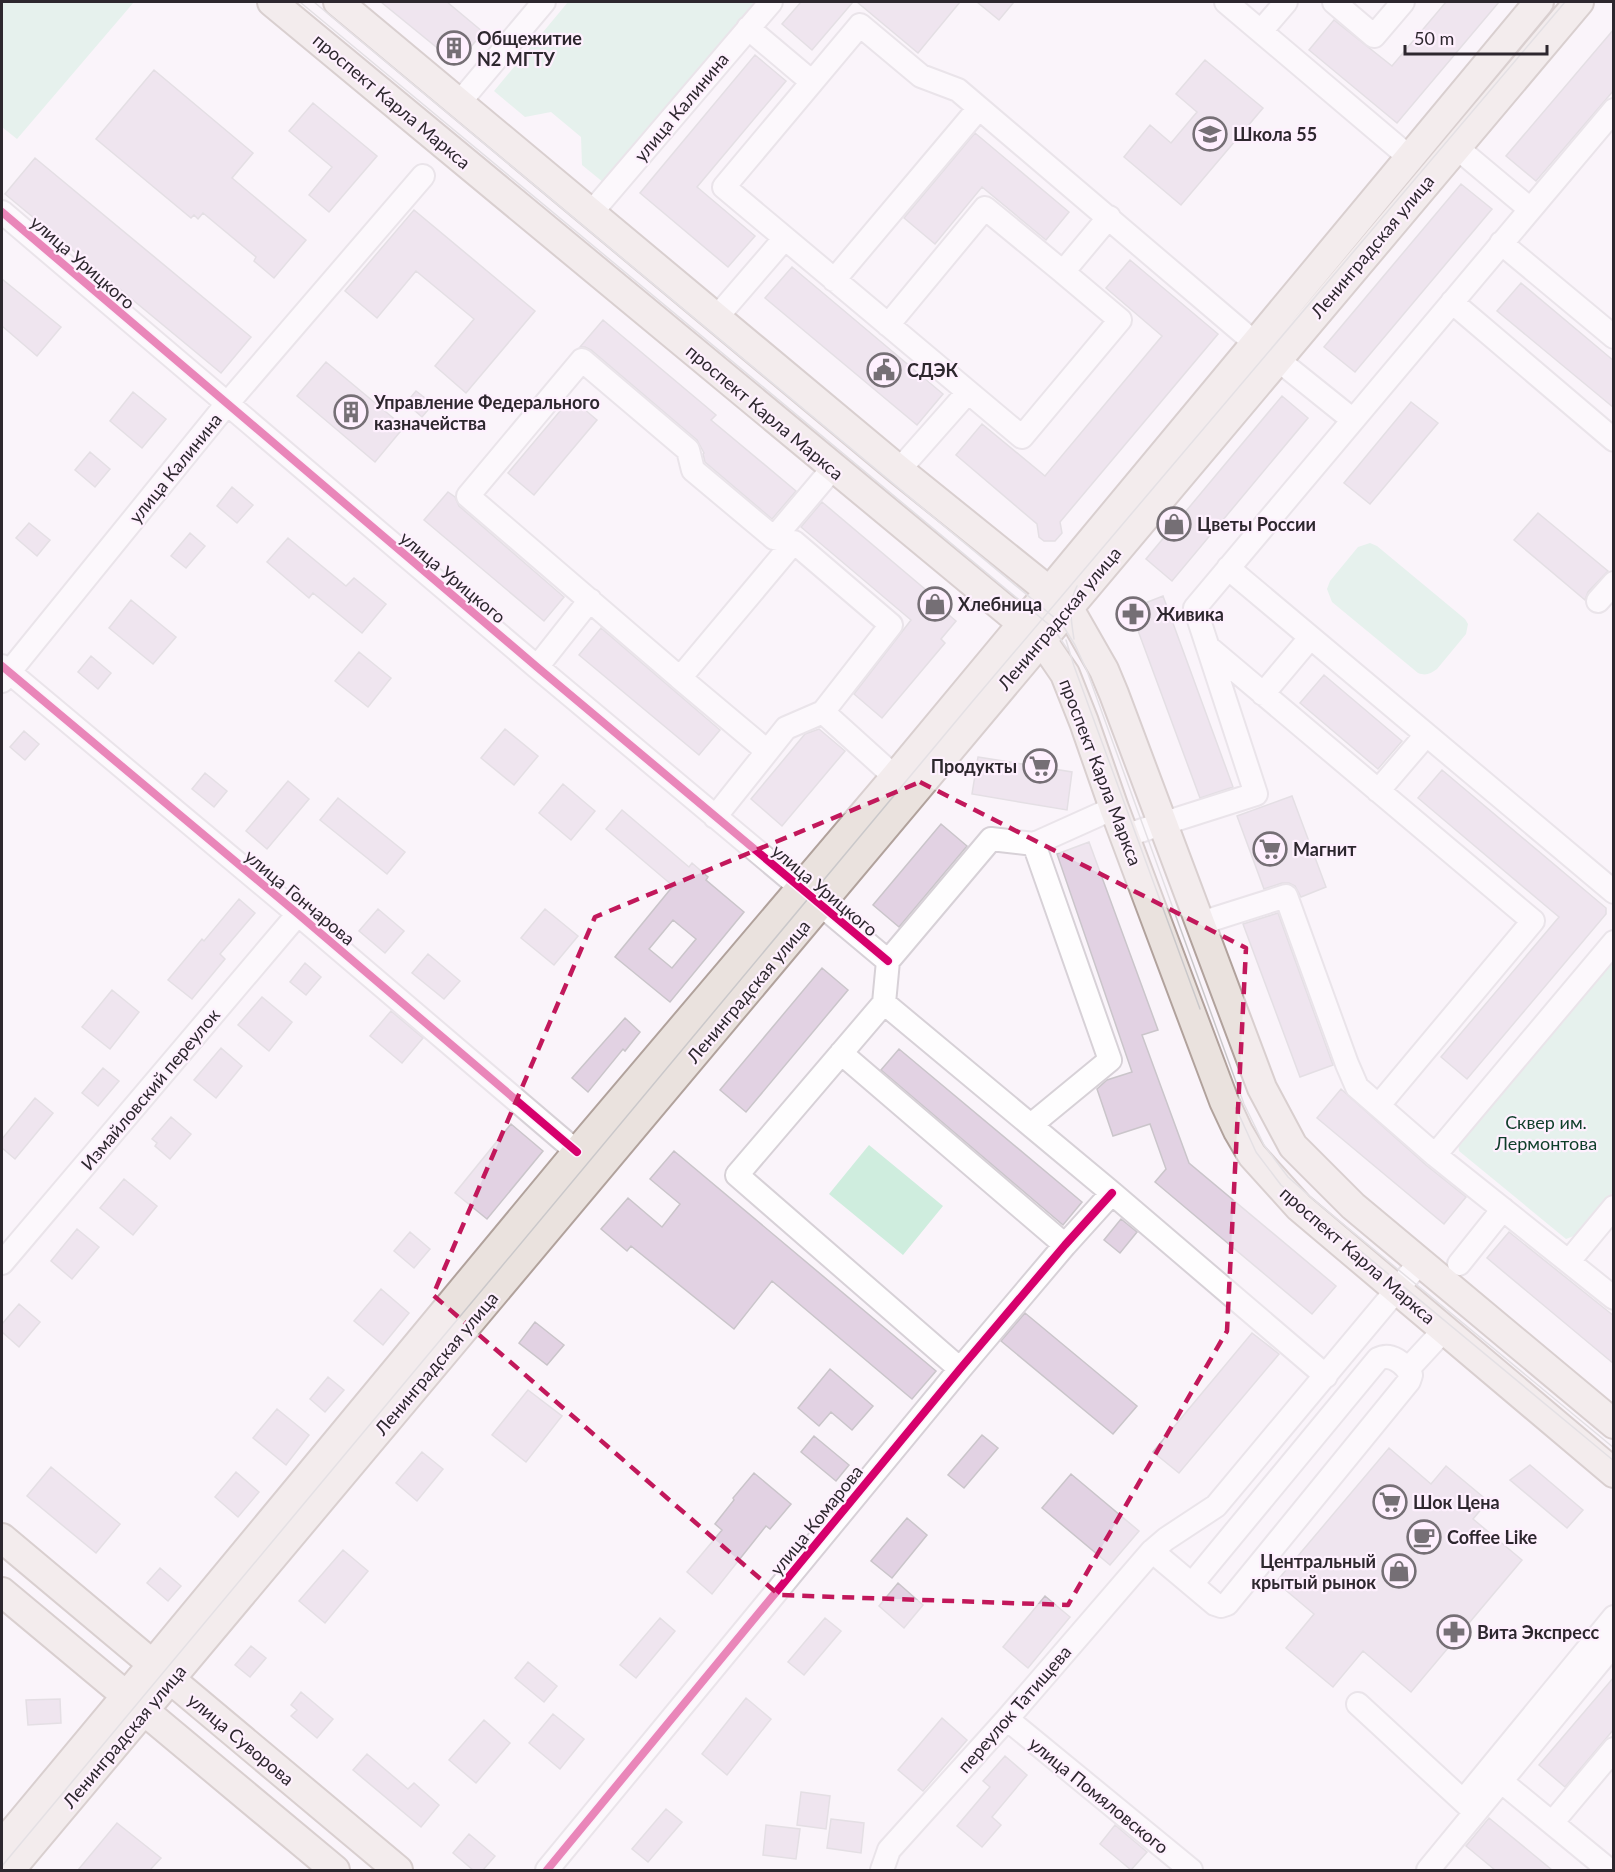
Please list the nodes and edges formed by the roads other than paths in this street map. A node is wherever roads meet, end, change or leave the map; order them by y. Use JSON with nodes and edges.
{"nodes":[{"id":1,"x":272,"y":2,"type":"edge"},
{"id":2,"x":338,"y":2,"type":"edge"},
{"id":3,"x":544,"y":2,"type":"edge"},
{"id":4,"x":771,"y":2,"type":"edge"},
{"id":5,"x":1226,"y":2,"type":"edge"},
{"id":6,"x":1286,"y":2,"type":"edge"},
{"id":7,"x":1334,"y":2,"type":"edge"},
{"id":8,"x":1403,"y":2,"type":"edge"},
{"id":9,"x":1539,"y":2,"type":"edge"},
{"id":10,"x":1579,"y":2,"type":"edge"},
{"id":11,"x":748,"y":28,"type":"junction"},
{"id":12,"x":1261,"y":31,"type":"junction"},
{"id":13,"x":812,"y":82,"type":"junction"},
{"id":14,"x":459,"y":103,"type":"junction"},
{"id":15,"x":979,"y":108,"type":"junction"},
{"id":16,"x":1614,"y":110,"type":"edge"},
{"id":17,"x":432,"y":135,"type":"junction"},
{"id":18,"x":1456,"y":147,"type":"junction"},
{"id":19,"x":1409,"y":157,"type":"junction"},
{"id":20,"x":423,"y":176,"type":"dead end"},
{"id":21,"x":1530,"y":209,"type":"junction"},
{"id":22,"x":2,"y":212,"type":"edge"},
{"id":23,"x":591,"y":213,"type":"junction"},
{"id":24,"x":1108,"y":217,"type":"junction"},
{"id":25,"x":785,"y":238,"type":"junction"},
{"id":26,"x":1502,"y":243,"type":"junction"},
{"id":27,"x":1063,"y":272,"type":"junction"},
{"id":28,"x":834,"y":280,"type":"junction"},
{"id":29,"x":1452,"y":302,"type":"junction"},
{"id":30,"x":716,"y":318,"type":"junction"},
{"id":31,"x":888,"y":325,"type":"junction"},
{"id":32,"x":1614,"y":337,"type":"edge"},
{"id":33,"x":1266,"y":351,"type":"junction"},
{"id":34,"x":968,"y":392,"type":"junction"},
{"id":35,"x":226,"y":405,"type":"junction"},
{"id":36,"x":1353,"y":420,"type":"junction"},
{"id":37,"x":1614,"y":440,"type":"edge"},
{"id":38,"x":833,"y":468,"type":"junction"},
{"id":39,"x":899,"y":470,"type":"junction"},
{"id":40,"x":784,"y":540,"type":"junction"},
{"id":41,"x":1228,"y":568,"type":"junction"},
{"id":42,"x":1614,"y":583,"type":"edge"},
{"id":43,"x":1059,"y":599,"type":"junction"},
{"id":44,"x":590,"y":600,"type":"junction"},
{"id":45,"x":1598,"y":601,"type":"dead end"},
{"id":46,"x":1031,"y":631,"type":"junction"},
{"id":47,"x":1310,"y":638,"type":"junction"},
{"id":48,"x":1207,"y":647,"type":"junction"},
{"id":49,"x":537,"y":667,"type":"junction"},
{"id":50,"x":4,"y":673,"type":"edge"},
{"id":51,"x":680,"y":678,"type":"junction"},
{"id":52,"x":1263,"y":694,"type":"junction"},
{"id":53,"x":823,"y":712,"type":"junction"},
{"id":54,"x":1426,"y":735,"type":"junction"},
{"id":55,"x":767,"y":751,"type":"junction"},
{"id":56,"x":895,"y":777,"type":"junction"},
{"id":57,"x":1378,"y":791,"type":"junction"},
{"id":58,"x":1114,"y":808,"type":"junction"},
{"id":59,"x":715,"y":817,"type":"junction"},
{"id":60,"x":1164,"y":823,"type":"junction"},
{"id":61,"x":1124,"y":836,"type":"junction"},
{"id":62,"x":1034,"y":844,"type":"junction"},
{"id":63,"x":1614,"y":892,"type":"edge"},
{"id":64,"x":809,"y":897,"type":"junction"},
{"id":65,"x":298,"y":914,"type":"junction"},
{"id":66,"x":1201,"y":922,"type":"junction"},
{"id":67,"x":1614,"y":942,"type":"edge"},
{"id":68,"x":888,"y":961,"type":"junction"},
{"id":69,"x":884,"y":1003,"type":"junction"},
{"id":70,"x":841,"y":1053,"type":"junction"},
{"id":71,"x":1379,"y":1105,"type":"junction"},
{"id":72,"x":1031,"y":1125,"type":"junction"},
{"id":73,"x":577,"y":1152,"type":"junction"},
{"id":74,"x":1435,"y":1155,"type":"junction"},
{"id":75,"x":1112,"y":1193,"type":"junction"},
{"id":76,"x":1614,"y":1207,"type":"edge"},
{"id":77,"x":1503,"y":1209,"type":"junction"},
{"id":78,"x":1065,"y":1245,"type":"junction"},
{"id":79,"x":1569,"y":1261,"type":"junction"},
{"id":80,"x":1420,"y":1262,"type":"junction"},
{"id":81,"x":2,"y":1263,"type":"edge"},
{"id":82,"x":1459,"y":1264,"type":"dead end"},
{"id":83,"x":1396,"y":1290,"type":"junction"},
{"id":84,"x":1614,"y":1298,"type":"edge"},
{"id":85,"x":1444,"y":1330,"type":"junction"},
{"id":86,"x":960,"y":1369,"type":"junction"},
{"id":87,"x":1408,"y":1370,"type":"junction"},
{"id":88,"x":1326,"y":1376,"type":"junction"},
{"id":89,"x":1614,"y":1424,"type":"edge"},
{"id":90,"x":1614,"y":1473,"type":"edge"},
{"id":91,"x":2,"y":1538,"type":"edge"},
{"id":92,"x":1152,"y":1551,"type":"junction"},
{"id":93,"x":1192,"y":1584,"type":"junction"},
{"id":94,"x":2,"y":1592,"type":"edge"},
{"id":95,"x":1614,"y":1617,"type":"edge"},
{"id":96,"x":1614,"y":1644,"type":"edge"},
{"id":97,"x":162,"y":1673,"type":"junction"},
{"id":98,"x":135,"y":1704,"type":"junction"},
{"id":99,"x":1358,"y":1704,"type":"dead end"},
{"id":100,"x":1551,"y":1707,"type":"junction"},
{"id":101,"x":1007,"y":1719,"type":"junction"},
{"id":102,"x":1614,"y":1749,"type":"edge"},
{"id":103,"x":1502,"y":1782,"type":"junction"},
{"id":104,"x":1469,"y":1807,"type":"junction"},
{"id":105,"x":1552,"y":1823,"type":"junction"},
{"id":106,"x":2,"y":1845,"type":"edge"},
{"id":107,"x":10,"y":1870,"type":"edge"},
{"id":108,"x":335,"y":1870,"type":"edge"},
{"id":109,"x":398,"y":1870,"type":"edge"},
{"id":110,"x":547,"y":1870,"type":"edge"},
{"id":111,"x":882,"y":1870,"type":"edge"},
{"id":112,"x":1191,"y":1870,"type":"edge"},
{"id":113,"x":1428,"y":1870,"type":"edge"},
{"id":114,"x":1609,"y":1870,"type":"edge"}],
"edges":[{"from":1,"to":17,"type":"main road","name":"проспект Карла Маркса"},
{"from":2,"to":14,"type":"main road","name":"проспект Карла Маркса"},
{"from":3,"to":14,"type":"street"},
{"from":4,"to":11,"type":"street","name":"улица Калинина"},
{"from":5,"to":12,"type":"street"},
{"from":6,"to":12,"type":"street"},
{"from":7,"to":8,"type":"street"},
{"from":9,"to":19,"type":"main road","name":"Ленинградская улица"},
{"from":10,"to":18,"type":"main road","name":"Ленинградская улица"},
{"from":11,"to":13,"type":"street"},
{"from":11,"to":23,"type":"street","name":"улица Калинина"},
{"from":12,"to":19,"type":"street"},
{"from":13,"to":15,"type":"street"},
{"from":13,"to":25,"type":"street"},
{"from":14,"to":17,"type":"main road"},
{"from":14,"to":23,"type":"main road","name":"проспект Карла Маркса"},
{"from":15,"to":24,"type":"street"},
{"from":15,"to":28,"type":"street"},
{"from":16,"to":21,"type":"street"},
{"from":17,"to":38,"type":"main road","name":"проспект Карла Маркса"},
{"from":18,"to":21,"type":"street"},
{"from":18,"to":33,"type":"main road","name":"Ленинградская улица"},
{"from":19,"to":33,"type":"main road","name":"Ленинградская улица"},
{"from":20,"to":35,"type":"street","name":"улица Калинина"},
{"from":21,"to":26,"type":"street"},
{"from":22,"to":35,"type":"street","name":"улица Урицкого"},
{"from":23,"to":30,"type":"main road","name":"проспект Карла Маркса"},
{"from":24,"to":27,"type":"street"},
{"from":24,"to":33,"type":"street"},
{"from":25,"to":28,"type":"street"},
{"from":25,"to":30,"type":"street"},
{"from":26,"to":29,"type":"street"},
{"from":26,"to":32,"type":"street"},
{"from":27,"to":31,"type":"street"},
{"from":27,"to":34,"type":"street"},
{"from":28,"to":31,"type":"street"},
{"from":29,"to":36,"type":"street"},
{"from":29,"to":37,"type":"street"},
{"from":30,"to":39,"type":"main road","name":"проспект Карла Маркса"},
{"from":31,"to":34,"type":"street"},
{"from":33,"to":36,"type":"street"},
{"from":33,"to":43,"type":"main road","name":"Ленинградская улица"},
{"from":34,"to":39,"type":"street"},
{"from":35,"to":49,"type":"street","name":"улица Урицкого"},
{"from":35,"to":50,"type":"street","name":"улица Калинина"},
{"from":36,"to":41,"type":"street"},
{"from":38,"to":40,"type":"street"},
{"from":38,"to":46,"type":"main road","name":"проспект Карла Маркса"},
{"from":39,"to":43,"type":"main road","name":"проспект Карла Маркса"},
{"from":40,"to":44,"type":"street"},
{"from":40,"to":51,"type":"street"},
{"from":40,"to":53,"type":"street"},
{"from":41,"to":47,"type":"street"},
{"from":41,"to":48,"type":"street"},
{"from":42,"to":45,"type":"street"},
{"from":43,"to":46,"type":"main road","name":"Ленинградская улица"},
{"from":43,"to":60,"type":"main road","name":"проспект Карла Маркса"},
{"from":44,"to":49,"type":"street"},
{"from":44,"to":51,"type":"street"},
{"from":46,"to":56,"type":"main road","name":"Ленинградская улица"},
{"from":46,"to":58,"type":"main road","name":"проспект Карла Маркса"},
{"from":46,"to":64,"type":"main road","name":"Ленинградская улица"},
{"from":47,"to":52,"type":"street"},
{"from":47,"to":54,"type":"street"},
{"from":48,"to":52,"type":"street"},
{"from":48,"to":60,"type":"street"},
{"from":49,"to":59,"type":"street","name":"улица Урицкого"},
{"from":50,"to":65,"type":"street","name":"улица Гончарова"},
{"from":51,"to":55,"type":"street"},
{"from":52,"to":57,"type":"street"},
{"from":53,"to":55,"type":"street"},
{"from":53,"to":56,"type":"street"},
{"from":54,"to":57,"type":"street"},
{"from":54,"to":63,"type":"street"},
{"from":55,"to":59,"type":"street"},
{"from":56,"to":64,"type":"main road","name":"Ленинградская улица"},
{"from":57,"to":71,"type":"street"},
{"from":58,"to":61,"type":"main road","name":"проспект Карла Маркса"},
{"from":58,"to":62,"type":"street"},
{"from":59,"to":64,"type":"street","name":"улица Урицкого"},
{"from":60,"to":61,"type":"street"},
{"from":60,"to":66,"type":"main road","name":"проспект Карла Маркса"},
{"from":61,"to":83,"type":"main road","name":"проспект Карла Маркса"},
{"from":62,"to":68,"type":"street"},
{"from":62,"to":72,"type":"street"},
{"from":64,"to":68,"type":"street","name":"улица Урицкого"},
{"from":64,"to":73,"type":"main road","name":"Ленинградская улица"},
{"from":64,"to":97,"type":"main road","name":"Ленинградская улица"},
{"from":65,"to":73,"type":"street","name":"улица Гончарова"},
{"from":65,"to":81,"type":"street","name":"Измайловский переулок"},
{"from":66,"to":71,"type":"street"},
{"from":66,"to":80,"type":"main road","name":"проспект Карла Маркса"},
{"from":67,"to":74,"type":"street"},
{"from":68,"to":69,"type":"street"},
{"from":69,"to":70,"type":"street"},
{"from":69,"to":72,"type":"street"},
{"from":70,"to":78,"type":"street"},
{"from":70,"to":86,"type":"street"},
{"from":71,"to":74,"type":"street"},
{"from":72,"to":75,"type":"street"},
{"from":73,"to":97,"type":"main road","name":"Ленинградская улица"},
{"from":74,"to":77,"type":"street"},
{"from":75,"to":78,"type":"street","name":"улица Комарова"},
{"from":75,"to":88,"type":"street"},
{"from":76,"to":79,"type":"street"},
{"from":77,"to":79,"type":"street"},
{"from":77,"to":82,"type":"street"},
{"from":78,"to":86,"type":"street","name":"улица Комарова"},
{"from":79,"to":84,"type":"street"},
{"from":80,"to":83,"type":"street","name":"переулок Татищева"},
{"from":80,"to":89,"type":"main road","name":"проспект Карла Маркса"},
{"from":83,"to":85,"type":"main road","name":"проспект Карла Маркса"},
{"from":83,"to":88,"type":"street","name":"переулок Татищева"},
{"from":85,"to":87,"type":"street"},
{"from":85,"to":90,"type":"main road","name":"проспект Карла Маркса"},
{"from":86,"to":110,"type":"street","name":"улица Комарова"},
{"from":87,"to":93,"type":"street"},
{"from":87,"to":93,"type":"street"},
{"from":88,"to":92,"type":"street","name":"переулок Татищева"},
{"from":91,"to":97,"type":"main road","name":"улица Суворова"},
{"from":92,"to":93,"type":"street"},
{"from":92,"to":101,"type":"street","name":"переулок Татищева"},
{"from":94,"to":98,"type":"main road"},
{"from":95,"to":100,"type":"street"},
{"from":96,"to":100,"type":"street"},
{"from":97,"to":98,"type":"main road","name":"Ленинградская улица"},
{"from":97,"to":109,"type":"main road","name":"улица Суворова"},
{"from":98,"to":106,"type":"main road","name":"Ленинградская улица"},
{"from":98,"to":107,"type":"main road","name":"Ленинградская улица"},
{"from":98,"to":108,"type":"main road"},
{"from":99,"to":104,"type":"street"},
{"from":100,"to":103,"type":"street"},
{"from":100,"to":104,"type":"street"},
{"from":101,"to":111,"type":"street","name":"переулок Татищева"},
{"from":101,"to":112,"type":"street","name":"улица Помяловского"},
{"from":102,"to":105,"type":"street"},
{"from":103,"to":104,"type":"street"},
{"from":103,"to":105,"type":"street"},
{"from":104,"to":113,"type":"street"},
{"from":105,"to":114,"type":"street"}]}
